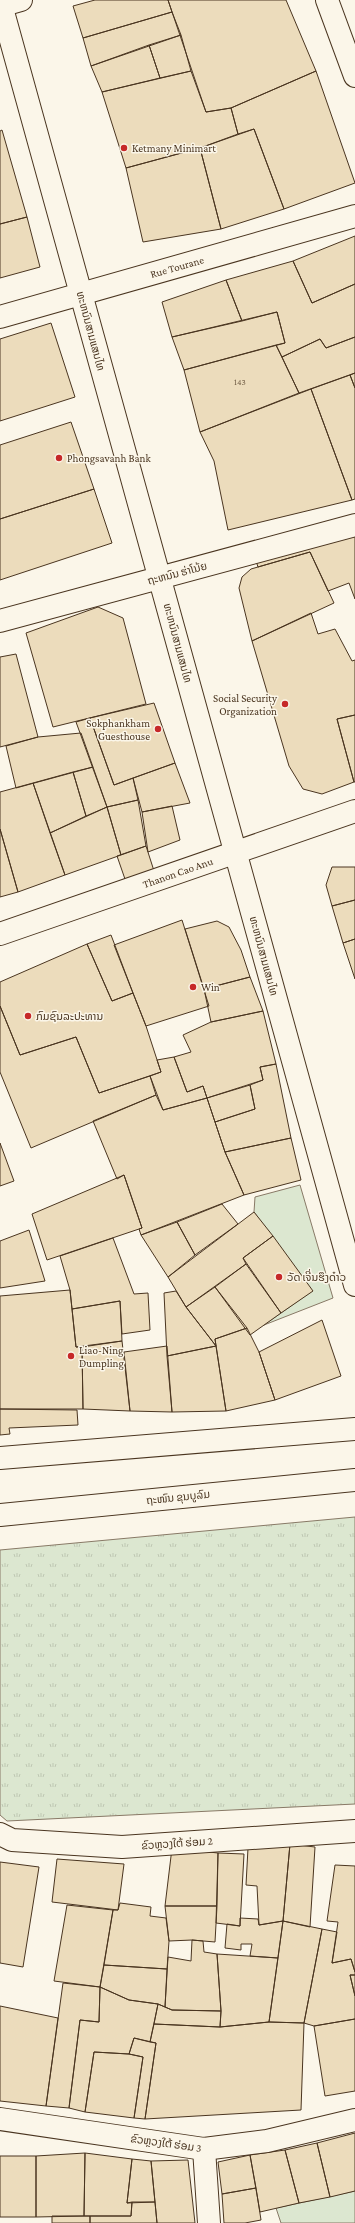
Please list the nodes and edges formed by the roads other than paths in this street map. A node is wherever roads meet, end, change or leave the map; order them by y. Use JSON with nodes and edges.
{"nodes":[{"id":1,"x":327,"y":0,"type":"edge"},
{"id":2,"x":5,"y":3,"type":"edge"},
{"id":3,"x":355,"y":76,"type":"edge"},
{"id":4,"x":355,"y":216,"type":"edge"},
{"id":5,"x":81,"y":294,"type":"junction"},
{"id":6,"x":0,"y":317,"type":"edge"},
{"id":7,"x":355,"y":525,"type":"edge"},
{"id":8,"x":160,"y":578,"type":"junction"},
{"id":9,"x":0,"y":621,"type":"edge"},
{"id":10,"x":355,"y":811,"type":"edge"},
{"id":11,"x":235,"y":852,"type":"junction"},
{"id":12,"x":0,"y":934,"type":"edge"},
{"id":13,"x":355,"y":1285,"type":"edge"},
{"id":14,"x":355,"y":1429,"type":"edge"},
{"id":15,"x":0,"y":1458,"type":"edge"},
{"id":16,"x":355,"y":1480,"type":"edge"},
{"id":17,"x":0,"y":1515,"type":"edge"},
{"id":18,"x":355,"y":1831,"type":"edge"},
{"id":19,"x":0,"y":1834,"type":"edge"},
{"id":20,"x":0,"y":2119,"type":"edge"},
{"id":21,"x":355,"y":2120,"type":"edge"},
{"id":22,"x":204,"y":2149,"type":"junction"},
{"id":23,"x":209,"y":2223,"type":"edge"}],
"edges":[{"from":1,"to":3,"type":"main road"},
{"from":2,"to":5,"type":"main road","name":"ທະຫນົນສາມແສນໄທ"},
{"from":4,"to":5,"type":"main road","name":"Rue Tourane"},
{"from":5,"to":6,"type":"main road","name":"Rue Tourane"},
{"from":5,"to":8,"type":"main road","name":"ທະຫນົນສາມແສນໄທ"},
{"from":7,"to":8,"type":"main road","name":"ຖະຫນົນ ຮ່າໂນ້ຍ"},
{"from":8,"to":9,"type":"main road","name":"ຖະຫນົນ ຮ່າໂນ້ຍ"},
{"from":8,"to":11,"type":"main road","name":"ທະຫນົນສາມແສນໄທ"},
{"from":10,"to":11,"type":"main road","name":"Thanon Cao Anu"},
{"from":11,"to":12,"type":"main road","name":"Thanon Cao Anu"},
{"from":11,"to":13,"type":"main road","name":"ທະຫນົນສາມແສນໄທ"},
{"from":14,"to":15,"type":"main road"},
{"from":16,"to":17,"type":"main road","name":"ຖະໜົນ ຂຸນບູລົມ"},
{"from":18,"to":19,"type":"main road","name":"ຂົວຫຼວງໃຕ້ ຮ່ອມ 2"},
{"from":20,"to":22,"type":"main road","name":"ຂົວຫຼວງໃຕ້ ຮ່ອມ 3"},
{"from":21,"to":22,"type":"main road","name":"ຂົວຫຼວງໃຕ້ ຮ່ອມ 3"},
{"from":22,"to":23,"type":"main road"}]}
